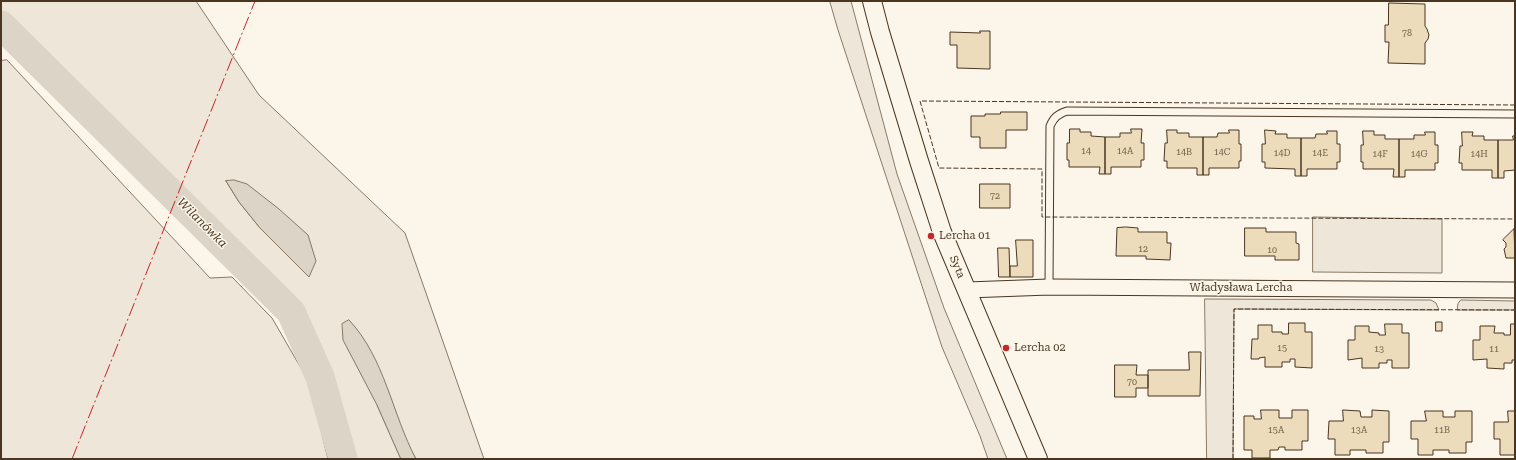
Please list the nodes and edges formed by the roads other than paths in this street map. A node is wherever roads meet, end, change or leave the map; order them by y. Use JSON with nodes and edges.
{"nodes":[{"id":1,"x":872,"y":1,"type":"edge"},
{"id":2,"x":1515,"y":114,"type":"edge"},
{"id":3,"x":1049,"y":287,"type":"junction"},
{"id":4,"x":967,"y":290,"type":"junction"},
{"id":5,"x":1515,"y":290,"type":"edge"},
{"id":6,"x":1038,"y":459,"type":"edge"}],
"edges":[{"from":1,"to":4,"type":"street","name":"Syta"},
{"from":2,"to":3,"type":"lane"},
{"from":3,"to":4,"type":"street","name":"Władysława Lercha"},
{"from":3,"to":5,"type":"street","name":"Władysława Lercha"},
{"from":4,"to":6,"type":"street","name":"Syta"}]}
